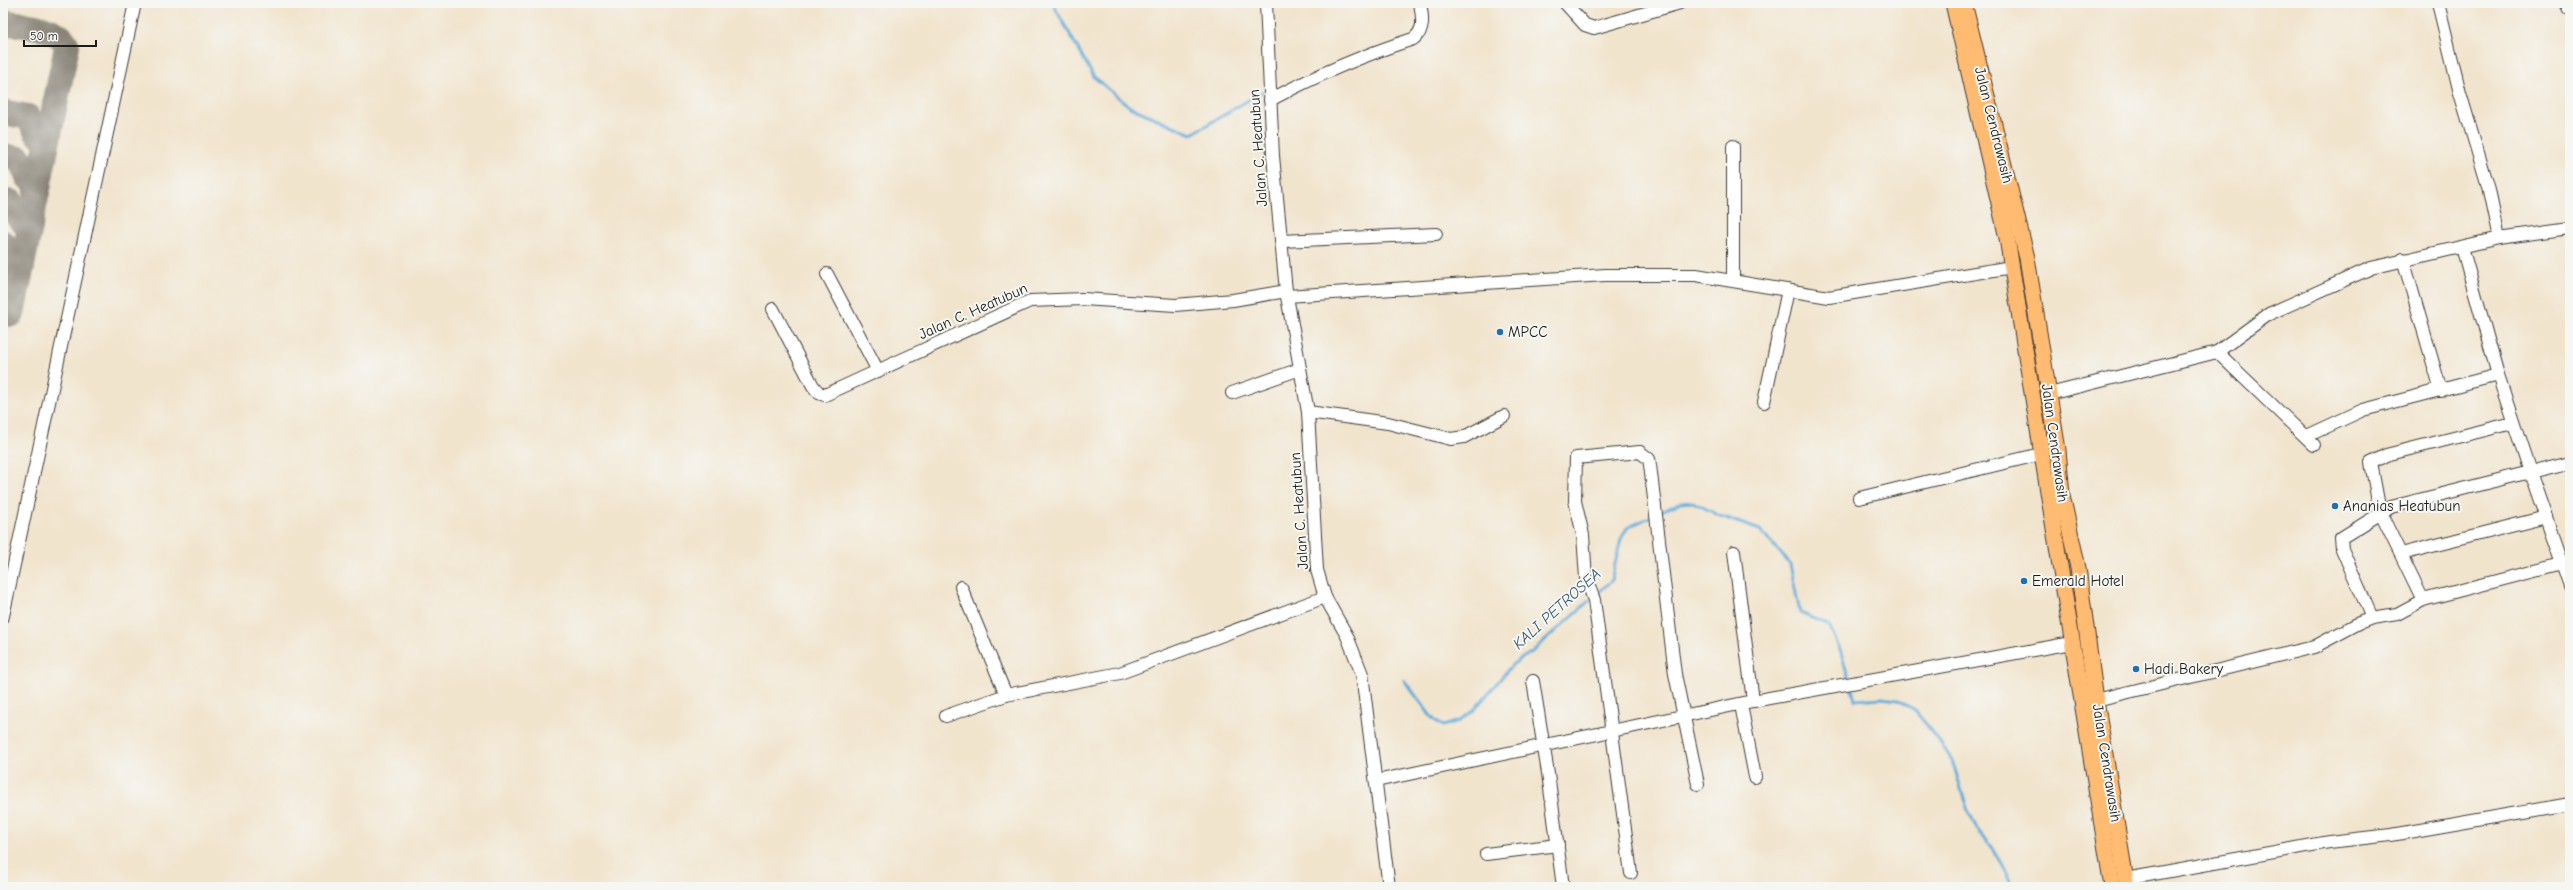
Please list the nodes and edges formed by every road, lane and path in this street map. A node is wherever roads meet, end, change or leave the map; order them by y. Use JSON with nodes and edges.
{"nodes":[{"id":1,"x":135,"y":3,"type":"edge"},
{"id":2,"x":1266,"y":3,"type":"edge"},
{"id":3,"x":1420,"y":3,"type":"edge"},
{"id":4,"x":1565,"y":3,"type":"edge"},
{"id":5,"x":1680,"y":3,"type":"edge"},
{"id":6,"x":1953,"y":3,"type":"edge"},
{"id":7,"x":1964,"y":3,"type":"edge"},
{"id":8,"x":2438,"y":3,"type":"edge"},
{"id":9,"x":2567,"y":3,"type":"edge"},
{"id":10,"x":2570,"y":9,"type":"edge"},
{"id":11,"x":1270,"y":100,"type":"junction"},
{"id":12,"x":1733,"y":146,"type":"dead end"},
{"id":13,"x":2570,"y":228,"type":"edge"},
{"id":14,"x":1436,"y":234,"type":"dead end"},
{"id":15,"x":2499,"y":238,"type":"junction"},
{"id":16,"x":1281,"y":241,"type":"junction"},
{"id":17,"x":2462,"y":247,"type":"junction"},
{"id":18,"x":2403,"y":259,"type":"junction"},
{"id":19,"x":2012,"y":267,"type":"junction"},
{"id":20,"x":827,"y":274,"type":"dead end"},
{"id":21,"x":1733,"y":280,"type":"junction"},
{"id":22,"x":1788,"y":290,"type":"junction"},
{"id":23,"x":1287,"y":293,"type":"junction"},
{"id":24,"x":773,"y":309,"type":"dead end"},
{"id":25,"x":2217,"y":352,"type":"junction"},
{"id":26,"x":1300,"y":369,"type":"junction"},
{"id":27,"x":878,"y":371,"type":"junction"},
{"id":28,"x":2498,"y":375,"type":"junction"},
{"id":29,"x":2441,"y":391,"type":"junction"},
{"id":30,"x":1232,"y":393,"type":"dead end"},
{"id":31,"x":2048,"y":394,"type":"junction"},
{"id":32,"x":1764,"y":402,"type":"dead end"},
{"id":33,"x":1308,"y":412,"type":"junction"},
{"id":34,"x":1504,"y":416,"type":"dead end"},
{"id":35,"x":2513,"y":423,"type":"junction"},
{"id":36,"x":2041,"y":454,"type":"junction"},
{"id":37,"x":2570,"y":462,"type":"edge"},
{"id":38,"x":2530,"y":472,"type":"junction"},
{"id":39,"x":1859,"y":498,"type":"dead end"},
{"id":40,"x":2380,"y":512,"type":"junction"},
{"id":41,"x":2546,"y":517,"type":"junction"},
{"id":42,"x":1734,"y":552,"type":"dead end"},
{"id":43,"x":2401,"y":554,"type":"junction"},
{"id":44,"x":2562,"y":564,"type":"junction"},
{"id":45,"x":961,"y":587,"type":"dead end"},
{"id":46,"x":2570,"y":587,"type":"edge"},
{"id":47,"x":1325,"y":597,"type":"junction"},
{"id":48,"x":2423,"y":600,"type":"junction"},
{"id":49,"x":3,"y":616,"type":"edge"},
{"id":50,"x":2372,"y":618,"type":"junction"},
{"id":51,"x":2072,"y":643,"type":"junction"},
{"id":52,"x":1532,"y":681,"type":"dead end"},
{"id":53,"x":1006,"y":695,"type":"junction"},
{"id":54,"x":2096,"y":700,"type":"junction"},
{"id":55,"x":1747,"y":703,"type":"junction"},
{"id":56,"x":946,"y":716,"type":"dead end"},
{"id":57,"x":1682,"y":717,"type":"junction"},
{"id":58,"x":1612,"y":732,"type":"junction"},
{"id":59,"x":1543,"y":744,"type":"junction"},
{"id":60,"x":1755,"y":777,"type":"dead end"},
{"id":61,"x":1376,"y":781,"type":"junction"},
{"id":62,"x":1698,"y":784,"type":"dead end"},
{"id":63,"x":2570,"y":804,"type":"edge"},
{"id":64,"x":1558,"y":844,"type":"junction"},
{"id":65,"x":1486,"y":854,"type":"dead end"},
{"id":66,"x":1631,"y":873,"type":"dead end"},
{"id":67,"x":2127,"y":883,"type":"edge"},
{"id":68,"x":1389,"y":887,"type":"edge"},
{"id":69,"x":1563,"y":887,"type":"edge"},
{"id":70,"x":2112,"y":887,"type":"edge"}],
"edges":[{"from":1,"to":49,"type":"street"},
{"from":2,"to":11,"type":"street","name":"Jalan C. Heatubun"},
{"from":3,"to":11,"type":"street"},
{"from":4,"to":5,"type":"street"},
{"from":6,"to":19,"type":"main road","name":"Jalan Cendrawasih"},
{"from":7,"to":31,"type":"main road","name":"Jalan Cendrawasih"},
{"from":8,"to":15,"type":"street"},
{"from":9,"to":10,"type":"street"},
{"from":11,"to":16,"type":"street","name":"Jalan C. Heatubun"},
{"from":12,"to":21,"type":"street"},
{"from":13,"to":15,"type":"street"},
{"from":14,"to":16,"type":"street"},
{"from":15,"to":17,"type":"street"},
{"from":16,"to":23,"type":"street","name":"Jalan C. Heatubun"},
{"from":17,"to":18,"type":"street"},
{"from":17,"to":28,"type":"street"},
{"from":18,"to":25,"type":"street"},
{"from":18,"to":29,"type":"street"},
{"from":19,"to":22,"type":"street"},
{"from":19,"to":36,"type":"main road","name":"Jalan Cendrawasih"},
{"from":20,"to":27,"type":"street"},
{"from":21,"to":22,"type":"street"},
{"from":21,"to":23,"type":"street"},
{"from":22,"to":32,"type":"street"},
{"from":23,"to":26,"type":"street","name":"Jalan C. Heatubun"},
{"from":23,"to":27,"type":"street","name":"Jalan C. Heatubun"},
{"from":24,"to":27,"type":"street","name":"Jalan C. Heatubun"},
{"from":25,"to":29,"type":"street"},
{"from":25,"to":31,"type":"street"},
{"from":26,"to":30,"type":"street"},
{"from":26,"to":33,"type":"street","name":"Jalan C. Heatubun"},
{"from":28,"to":29,"type":"street"},
{"from":28,"to":35,"type":"street"},
{"from":31,"to":54,"type":"main road","name":"Jalan Cendrawasih"},
{"from":33,"to":34,"type":"street"},
{"from":33,"to":47,"type":"street","name":"Jalan C. Heatubun"},
{"from":35,"to":38,"type":"street"},
{"from":35,"to":40,"type":"street"},
{"from":36,"to":39,"type":"street"},
{"from":36,"to":51,"type":"main road","name":"Jalan Cendrawasih"},
{"from":37,"to":38,"type":"street"},
{"from":38,"to":40,"type":"street"},
{"from":38,"to":41,"type":"street"},
{"from":40,"to":43,"type":"street"},
{"from":40,"to":50,"type":"street"},
{"from":41,"to":43,"type":"street"},
{"from":41,"to":44,"type":"street"},
{"from":42,"to":55,"type":"street"},
{"from":43,"to":48,"type":"street"},
{"from":44,"to":46,"type":"street"},
{"from":44,"to":48,"type":"street"},
{"from":45,"to":53,"type":"street"},
{"from":47,"to":53,"type":"street"},
{"from":47,"to":61,"type":"street","name":"Jalan C. Heatubun"},
{"from":48,"to":50,"type":"street"},
{"from":50,"to":54,"type":"street"},
{"from":51,"to":55,"type":"street"},
{"from":51,"to":70,"type":"main road","name":"Jalan Cendrawasih"},
{"from":52,"to":59,"type":"street"},
{"from":53,"to":56,"type":"street"},
{"from":54,"to":67,"type":"main road","name":"Jalan Cendrawasih"},
{"from":55,"to":57,"type":"street"},
{"from":55,"to":60,"type":"street"},
{"from":57,"to":58,"type":"street"},
{"from":57,"to":58,"type":"street"},
{"from":57,"to":62,"type":"street"},
{"from":58,"to":59,"type":"street"},
{"from":58,"to":66,"type":"street"},
{"from":59,"to":61,"type":"street"},
{"from":59,"to":64,"type":"street"},
{"from":61,"to":68,"type":"street","name":"Jalan C. Heatubun"},
{"from":63,"to":67,"type":"street"},
{"from":64,"to":65,"type":"street"},
{"from":64,"to":69,"type":"street"}]}
